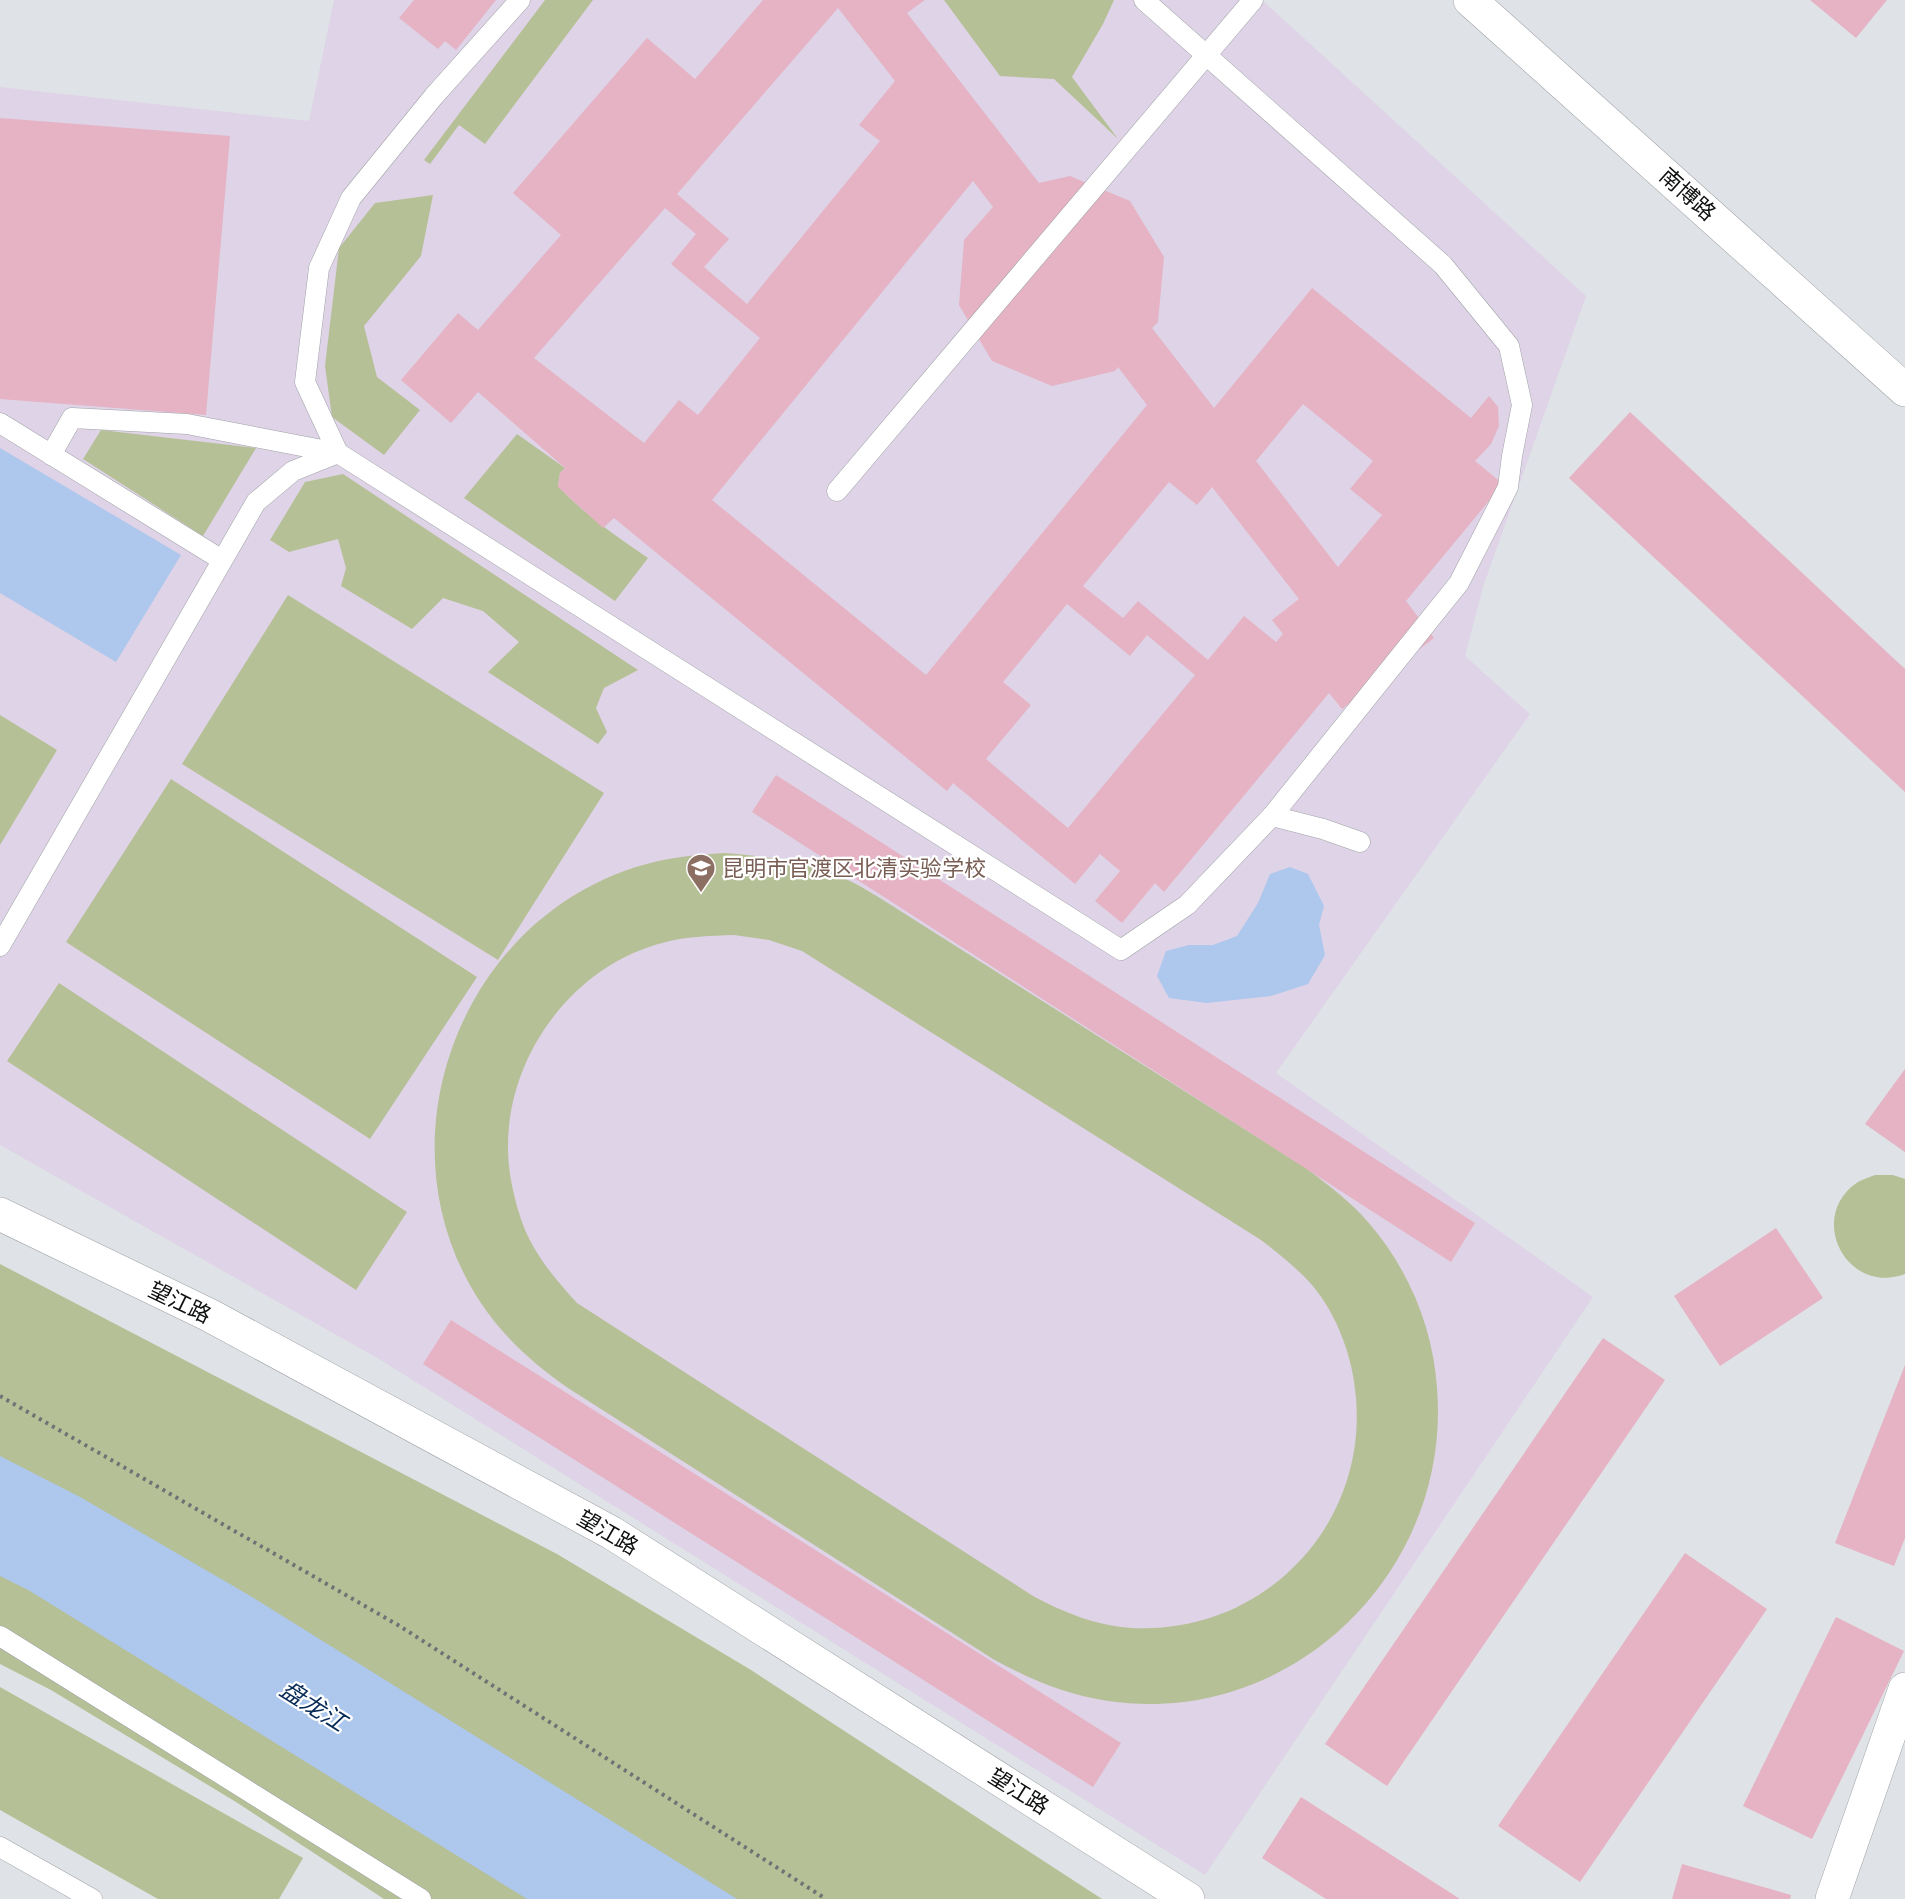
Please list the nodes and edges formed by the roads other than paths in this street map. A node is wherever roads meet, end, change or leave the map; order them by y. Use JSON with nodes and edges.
{"nodes":[{"id":1,"x":520,"y":0,"type":"edge"},
{"id":2,"x":1144,"y":0,"type":"edge"},
{"id":3,"x":1253,"y":0,"type":"edge"},
{"id":4,"x":1470,"y":0,"type":"edge"},
{"id":5,"x":1206,"y":55,"type":"junction"},
{"id":6,"x":1905,"y":390,"type":"edge"},
{"id":7,"x":0,"y":423,"type":"edge"},
{"id":8,"x":338,"y":453,"type":"junction"},
{"id":9,"x":51,"y":455,"type":"junction"},
{"id":10,"x":837,"y":491,"type":"dead end"},
{"id":11,"x":222,"y":560,"type":"junction"},
{"id":12,"x":1272,"y":816,"type":"junction"},
{"id":13,"x":1360,"y":842,"type":"dead end"},
{"id":14,"x":0,"y":946,"type":"edge"},
{"id":15,"x":0,"y":1214,"type":"edge"},
{"id":16,"x":0,"y":1636,"type":"edge"},
{"id":17,"x":1905,"y":1689,"type":"edge"},
{"id":18,"x":1893,"y":1767,"type":"edge"},
{"id":19,"x":0,"y":1847,"type":"edge"},
{"id":20,"x":92,"y":1899,"type":"edge"},
{"id":21,"x":421,"y":1899,"type":"edge"},
{"id":22,"x":1188,"y":1899,"type":"edge"},
{"id":23,"x":1832,"y":1899,"type":"edge"}],
"edges":[{"from":1,"to":8,"type":"lane"},
{"from":2,"to":5,"type":"lane"},
{"from":3,"to":5,"type":"lane"},
{"from":4,"to":6,"type":"street","name":"南博路"},
{"from":5,"to":10,"type":"lane"},
{"from":5,"to":12,"type":"lane"},
{"from":7,"to":9,"type":"lane"},
{"from":8,"to":9,"type":"lane"},
{"from":8,"to":11,"type":"lane"},
{"from":8,"to":12,"type":"lane"},
{"from":9,"to":11,"type":"lane"},
{"from":11,"to":14,"type":"lane"},
{"from":12,"to":13,"type":"lane"},
{"from":15,"to":22,"type":"street","name":"望江路"},
{"from":16,"to":21,"type":"lane"},
{"from":17,"to":18,"type":"street"},
{"from":18,"to":23,"type":"street"},
{"from":19,"to":20,"type":"lane"}]}
